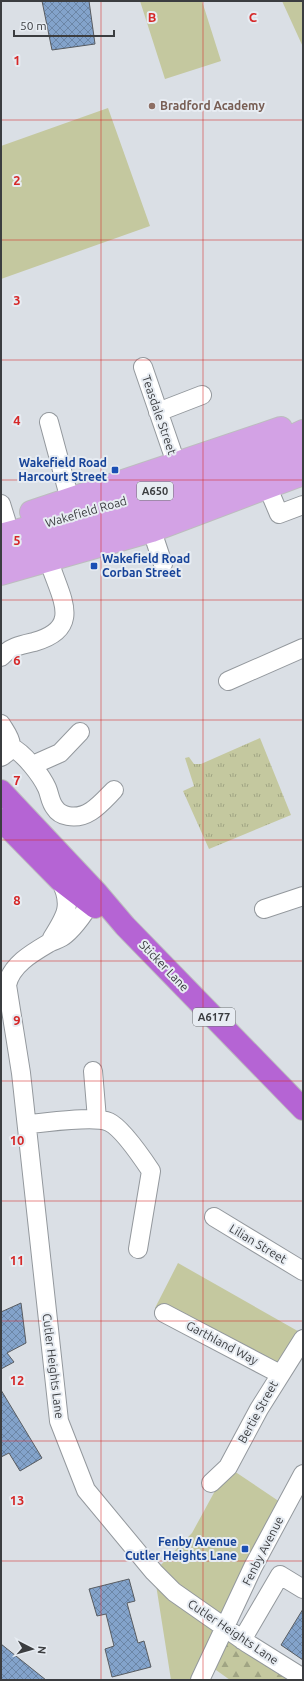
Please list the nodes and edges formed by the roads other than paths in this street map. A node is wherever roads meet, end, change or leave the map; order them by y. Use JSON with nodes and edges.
{"nodes":[{"id":1,"x":143,"y":367,"type":"dead end"},
{"id":2,"x":203,"y":397,"type":"dead end"},
{"id":3,"x":158,"y":412,"type":"junction"},
{"id":4,"x":303,"y":421,"type":"edge"},
{"id":5,"x":48,"y":422,"type":"dead end"},
{"id":6,"x":303,"y":431,"type":"edge"},
{"id":7,"x":303,"y":453,"type":"edge"},
{"id":8,"x":176,"y":463,"type":"junction"},
{"id":9,"x":303,"y":474,"type":"edge"},
{"id":10,"x":268,"y":488,"type":"junction"},
{"id":11,"x":70,"y":500,"type":"junction"},
{"id":12,"x":303,"y":505,"type":"edge"},
{"id":13,"x":2,"y":520,"type":"edge"},
{"id":14,"x":152,"y":531,"type":"junction"},
{"id":15,"x":1,"y":557,"type":"edge"},
{"id":16,"x":49,"y":562,"type":"junction"},
{"id":17,"x":163,"y":564,"type":"dead end"},
{"id":18,"x":1,"y":574,"type":"edge"},
{"id":19,"x":303,"y":648,"type":"edge"},
{"id":20,"x":1,"y":657,"type":"edge"},
{"id":21,"x":228,"y":681,"type":"dead end"},
{"id":22,"x":1,"y":724,"type":"edge"},
{"id":23,"x":80,"y":732,"type":"dead end"},
{"id":24,"x":6,"y":752,"type":"edge"},
{"id":25,"x":33,"y":765,"type":"junction"},
{"id":26,"x":114,"y":790,"type":"dead end"},
{"id":27,"x":1,"y":791,"type":"edge"},
{"id":28,"x":1,"y":820,"type":"edge"},
{"id":29,"x":60,"y":880,"type":"junction"},
{"id":30,"x":303,"y":896,"type":"edge"},
{"id":31,"x":93,"y":898,"type":"junction"},
{"id":32,"x":264,"y":909,"type":"dead end"},
{"id":33,"x":48,"y":944,"type":"junction"},
{"id":34,"x":6,"y":971,"type":"edge"},
{"id":35,"x":93,"y":1071,"type":"dead end"},
{"id":36,"x":303,"y":1109,"type":"edge"},
{"id":37,"x":97,"y":1119,"type":"junction"},
{"id":38,"x":27,"y":1124,"type":"junction"},
{"id":39,"x":214,"y":1217,"type":"dead end"},
{"id":40,"x":138,"y":1250,"type":"dead end"},
{"id":41,"x":303,"y":1272,"type":"edge"},
{"id":42,"x":164,"y":1313,"type":"dead end"},
{"id":43,"x":303,"y":1339,"type":"edge"},
{"id":44,"x":280,"y":1374,"type":"junction"},
{"id":45,"x":303,"y":1474,"type":"edge"},
{"id":46,"x":211,"y":1483,"type":"dead end"},
{"id":47,"x":303,"y":1589,"type":"edge"},
{"id":48,"x":225,"y":1629,"type":"junction"},
{"id":49,"x":242,"y":1640,"type":"junction"},
{"id":50,"x":303,"y":1678,"type":"edge"},
{"id":51,"x":200,"y":1680,"type":"edge"}],
"edges":[{"from":1,"to":3,"type":"street","name":"Teasdale Street"},
{"from":2,"to":3,"type":"street"},
{"from":3,"to":8,"type":"street","name":"Teasdale Street"},
{"from":4,"to":8,"type":"main road","number":"A650"},
{"from":5,"to":11,"type":"street"},
{"from":6,"to":13,"type":"main road","name":"Wakefield Road","number":"A650"},
{"from":7,"to":15,"type":"main road","name":"Wakefield Road","number":"A650"},
{"from":8,"to":11,"type":"main road","number":"A650"},
{"from":9,"to":10,"type":"main road"},
{"from":10,"to":12,"type":"street"},
{"from":10,"to":14,"type":"main road"},
{"from":11,"to":13,"type":"main road","number":"A650"},
{"from":14,"to":16,"type":"main road"},
{"from":14,"to":17,"type":"street"},
{"from":16,"to":18,"type":"main road"},
{"from":16,"to":20,"type":"street"},
{"from":19,"to":21,"type":"street"},
{"from":22,"to":24,"type":"street"},
{"from":23,"to":25,"type":"street"},
{"from":24,"to":25,"type":"street"},
{"from":25,"to":26,"type":"street"},
{"from":27,"to":31,"type":"highway","name":"Sticker Lane","number":"A6177"},
{"from":28,"to":29,"type":"highway","name":"Sticker Lane","number":"A6177"},
{"from":29,"to":31,"type":"highway","name":"Sticker Lane","number":"A6177"},
{"from":29,"to":33,"type":"street","name":"Cutler Heights Lane"},
{"from":30,"to":32,"type":"street"},
{"from":31,"to":33,"type":"street","name":"Cutler Heights Lane"},
{"from":31,"to":36,"type":"highway","name":"Sticker Lane","number":"A6177"},
{"from":33,"to":34,"type":"street","name":"Cutler Heights Lane"},
{"from":34,"to":38,"type":"street","name":"Cutler Heights Lane"},
{"from":35,"to":37,"type":"street"},
{"from":37,"to":38,"type":"street"},
{"from":37,"to":40,"type":"street"},
{"from":38,"to":48,"type":"street","name":"Cutler Heights Lane"},
{"from":39,"to":41,"type":"street","name":"Lilian Street"},
{"from":42,"to":44,"type":"street","name":"Garthland Way"},
{"from":43,"to":44,"type":"street","name":"Bertie Street"},
{"from":44,"to":46,"type":"street","name":"Bertie Street"},
{"from":45,"to":48,"type":"street","name":"Fenby Avenue"},
{"from":47,"to":49,"type":"street"},
{"from":48,"to":49,"type":"street","name":"Cutler Heights Lane"},
{"from":48,"to":51,"type":"street","name":"Fenby Avenue"},
{"from":49,"to":50,"type":"street","name":"Cutler Heights Lane"}]}
